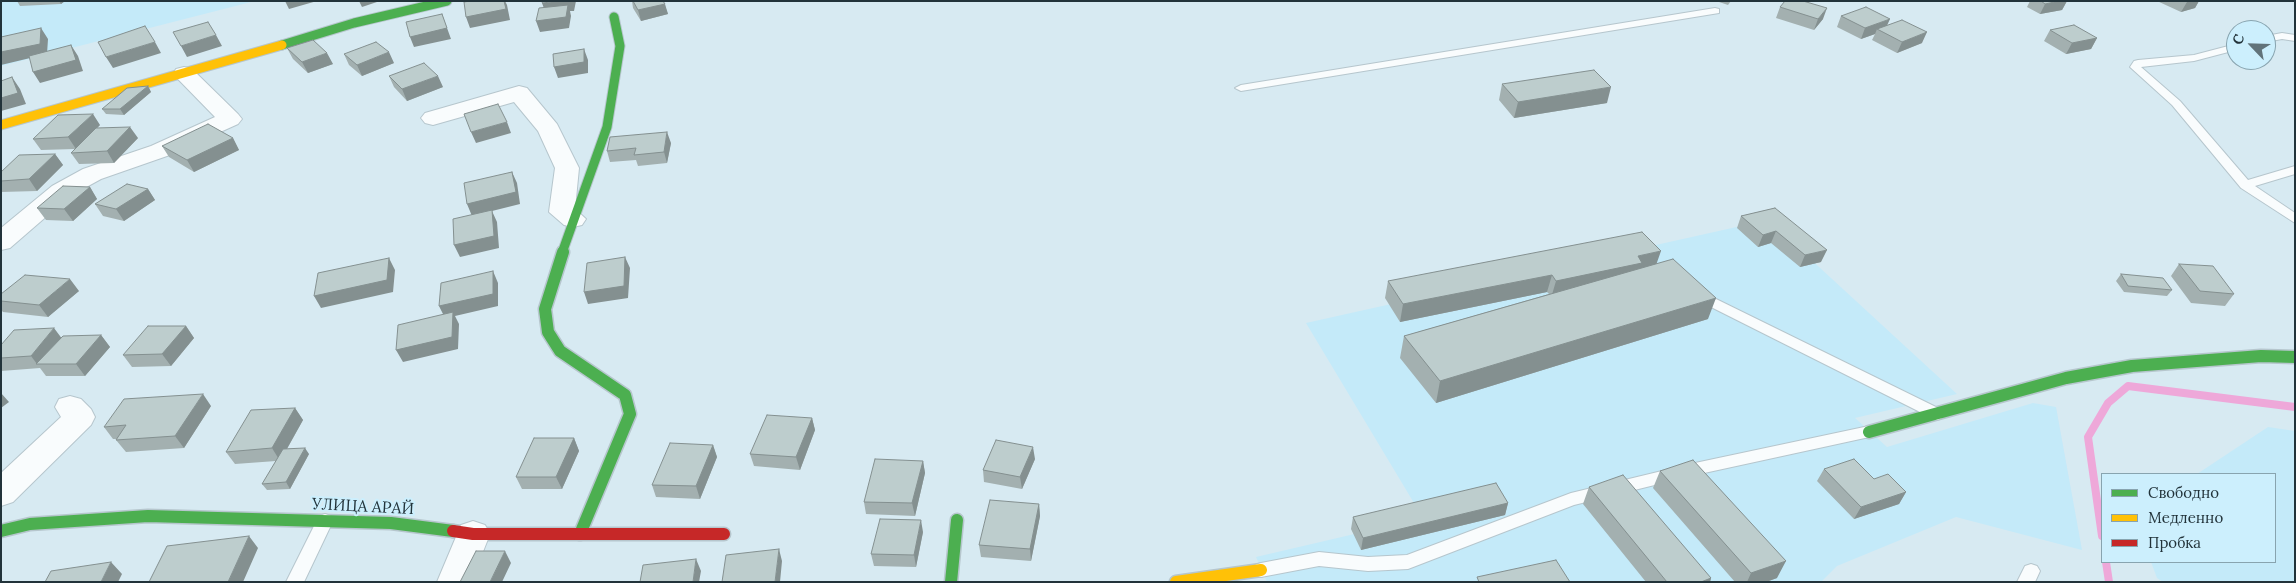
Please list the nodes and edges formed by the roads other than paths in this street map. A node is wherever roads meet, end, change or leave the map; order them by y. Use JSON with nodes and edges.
{"nodes":[{"id":1,"x":447,"y":1,"type":"edge"},
{"id":2,"x":1715,"y":11,"type":"dead end"},
{"id":3,"x":614,"y":17,"type":"dead end"},
{"id":4,"x":2276,"y":37,"type":"edge"},
{"id":5,"x":2295,"y":38,"type":"edge"},
{"id":6,"x":2226,"y":50,"type":"edge"},
{"id":7,"x":184,"y":74,"type":"junction"},
{"id":8,"x":1240,"y":88,"type":"dead end"},
{"id":9,"x":434,"y":118,"type":"dead end"},
{"id":10,"x":1,"y":125,"type":"edge"},
{"id":11,"x":2295,"y":170,"type":"edge"},
{"id":12,"x":2245,"y":185,"type":"junction"},
{"id":13,"x":2295,"y":218,"type":"edge"},
{"id":14,"x":573,"y":219,"type":"junction"},
{"id":15,"x":1,"y":242,"type":"edge"},
{"id":16,"x":1716,"y":304,"type":"edge"},
{"id":17,"x":2295,"y":357,"type":"edge"},
{"id":18,"x":70,"y":407,"type":"dead end"},
{"id":19,"x":1937,"y":414,"type":"junction"},
{"id":20,"x":1869,"y":432,"type":"joint"},
{"id":21,"x":1,"y":493,"type":"edge"},
{"id":22,"x":957,"y":520,"type":"dead end"},
{"id":23,"x":325,"y":521,"type":"junction"},
{"id":24,"x":1,"y":531,"type":"edge"},
{"id":25,"x":473,"y":534,"type":"junction"},
{"id":26,"x":580,"y":534,"type":"junction"},
{"id":27,"x":724,"y":534,"type":"dead end"},
{"id":28,"x":1262,"y":570,"type":"joint"},
{"id":29,"x":1225,"y":578,"type":"edge"},
{"id":30,"x":295,"y":582,"type":"edge"},
{"id":31,"x":454,"y":582,"type":"edge"},
{"id":32,"x":951,"y":582,"type":"edge"},
{"id":33,"x":1176,"y":582,"type":"edge"}],
"edges":[{"from":1,"to":7,"type":"street"},
{"from":2,"to":8,"type":"lane"},
{"from":3,"to":14,"type":"street"},
{"from":4,"to":5,"type":"lane"},
{"from":6,"to":12,"type":"lane"},
{"from":7,"to":10,"type":"street"},
{"from":7,"to":15,"type":"street"},
{"from":9,"to":14,"type":"street"},
{"from":11,"to":12,"type":"lane"},
{"from":12,"to":13,"type":"lane"},
{"from":14,"to":26,"type":"street"},
{"from":16,"to":19,"type":"lane"},
{"from":17,"to":19,"type":"street"},
{"from":18,"to":21,"type":"street"},
{"from":19,"to":20,"type":"street"},
{"from":20,"to":28,"type":"lane"},
{"from":22,"to":32,"type":"street"},
{"from":23,"to":24,"type":"street","name":"УЛИЦА АРАЙ"},
{"from":23,"to":25,"type":"street","name":"УЛИЦА АРАЙ"},
{"from":23,"to":30,"type":"lane"},
{"from":25,"to":26,"type":"street","name":"УЛИЦА АРАЙ"},
{"from":25,"to":31,"type":"street"},
{"from":26,"to":27,"type":"street","name":"УЛИЦА АРАЙ"},
{"from":28,"to":29,"type":"street"},
{"from":29,"to":33,"type":"street"}]}
